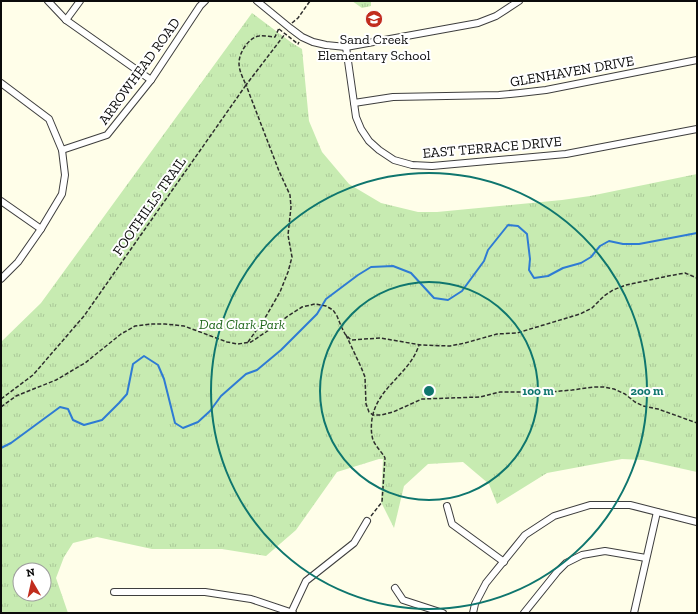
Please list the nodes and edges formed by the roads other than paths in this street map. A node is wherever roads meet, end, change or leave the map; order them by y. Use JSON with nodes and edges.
{"nodes":[{"id":1,"x":48,"y":1,"type":"edge"},
{"id":2,"x":80,"y":1,"type":"edge"},
{"id":3,"x":205,"y":1,"type":"edge"},
{"id":4,"x":257,"y":1,"type":"edge"},
{"id":5,"x":519,"y":1,"type":"edge"},
{"id":6,"x":66,"y":20,"type":"junction"},
{"id":7,"x":346,"y":47,"type":"junction"},
{"id":8,"x":697,"y":60,"type":"edge"},
{"id":9,"x":150,"y":80,"type":"junction"},
{"id":10,"x":1,"y":83,"type":"edge"},
{"id":11,"x":354,"y":103,"type":"junction"},
{"id":12,"x":697,"y":129,"type":"edge"},
{"id":13,"x":62,"y":150,"type":"junction"},
{"id":14,"x":1,"y":201,"type":"edge"},
{"id":15,"x":41,"y":229,"type":"junction"},
{"id":16,"x":1,"y":279,"type":"edge"},
{"id":17,"x":447,"y":506,"type":"dead end"},
{"id":18,"x":657,"y":512,"type":"junction"},
{"id":19,"x":367,"y":520,"type":"road end"},
{"id":20,"x":697,"y":522,"type":"edge"},
{"id":21,"x":646,"y":558,"type":"junction"},
{"id":22,"x":504,"y":562,"type":"junction"},
{"id":23,"x":395,"y":588,"type":"dead end"},
{"id":24,"x":114,"y":592,"type":"dead end"},
{"id":25,"x":291,"y":613,"type":"edge"},
{"id":26,"x":443,"y":613,"type":"edge"},
{"id":27,"x":473,"y":613,"type":"edge"},
{"id":28,"x":524,"y":613,"type":"edge"},
{"id":29,"x":634,"y":613,"type":"edge"}],
"edges":[{"from":1,"to":6,"type":"street"},
{"from":2,"to":6,"type":"street"},
{"from":3,"to":9,"type":"street","name":"ARROWHEAD ROAD"},
{"from":4,"to":7,"type":"street"},
{"from":5,"to":7,"type":"street"},
{"from":6,"to":9,"type":"street"},
{"from":7,"to":11,"type":"street","name":"EAST TERRACE DRIVE"},
{"from":8,"to":11,"type":"street","name":"GLENHAVEN DRIVE"},
{"from":9,"to":13,"type":"street","name":"ARROWHEAD ROAD"},
{"from":10,"to":13,"type":"street"},
{"from":11,"to":12,"type":"street","name":"EAST TERRACE DRIVE"},
{"from":13,"to":15,"type":"street"},
{"from":14,"to":15,"type":"street"},
{"from":15,"to":16,"type":"street"},
{"from":17,"to":22,"type":"street"},
{"from":18,"to":20,"type":"street"},
{"from":18,"to":21,"type":"street"},
{"from":18,"to":22,"type":"street"},
{"from":19,"to":25,"type":"street"},
{"from":21,"to":28,"type":"street"},
{"from":21,"to":29,"type":"street"},
{"from":22,"to":27,"type":"street"},
{"from":23,"to":26,"type":"street"},
{"from":24,"to":25,"type":"street"}]}
